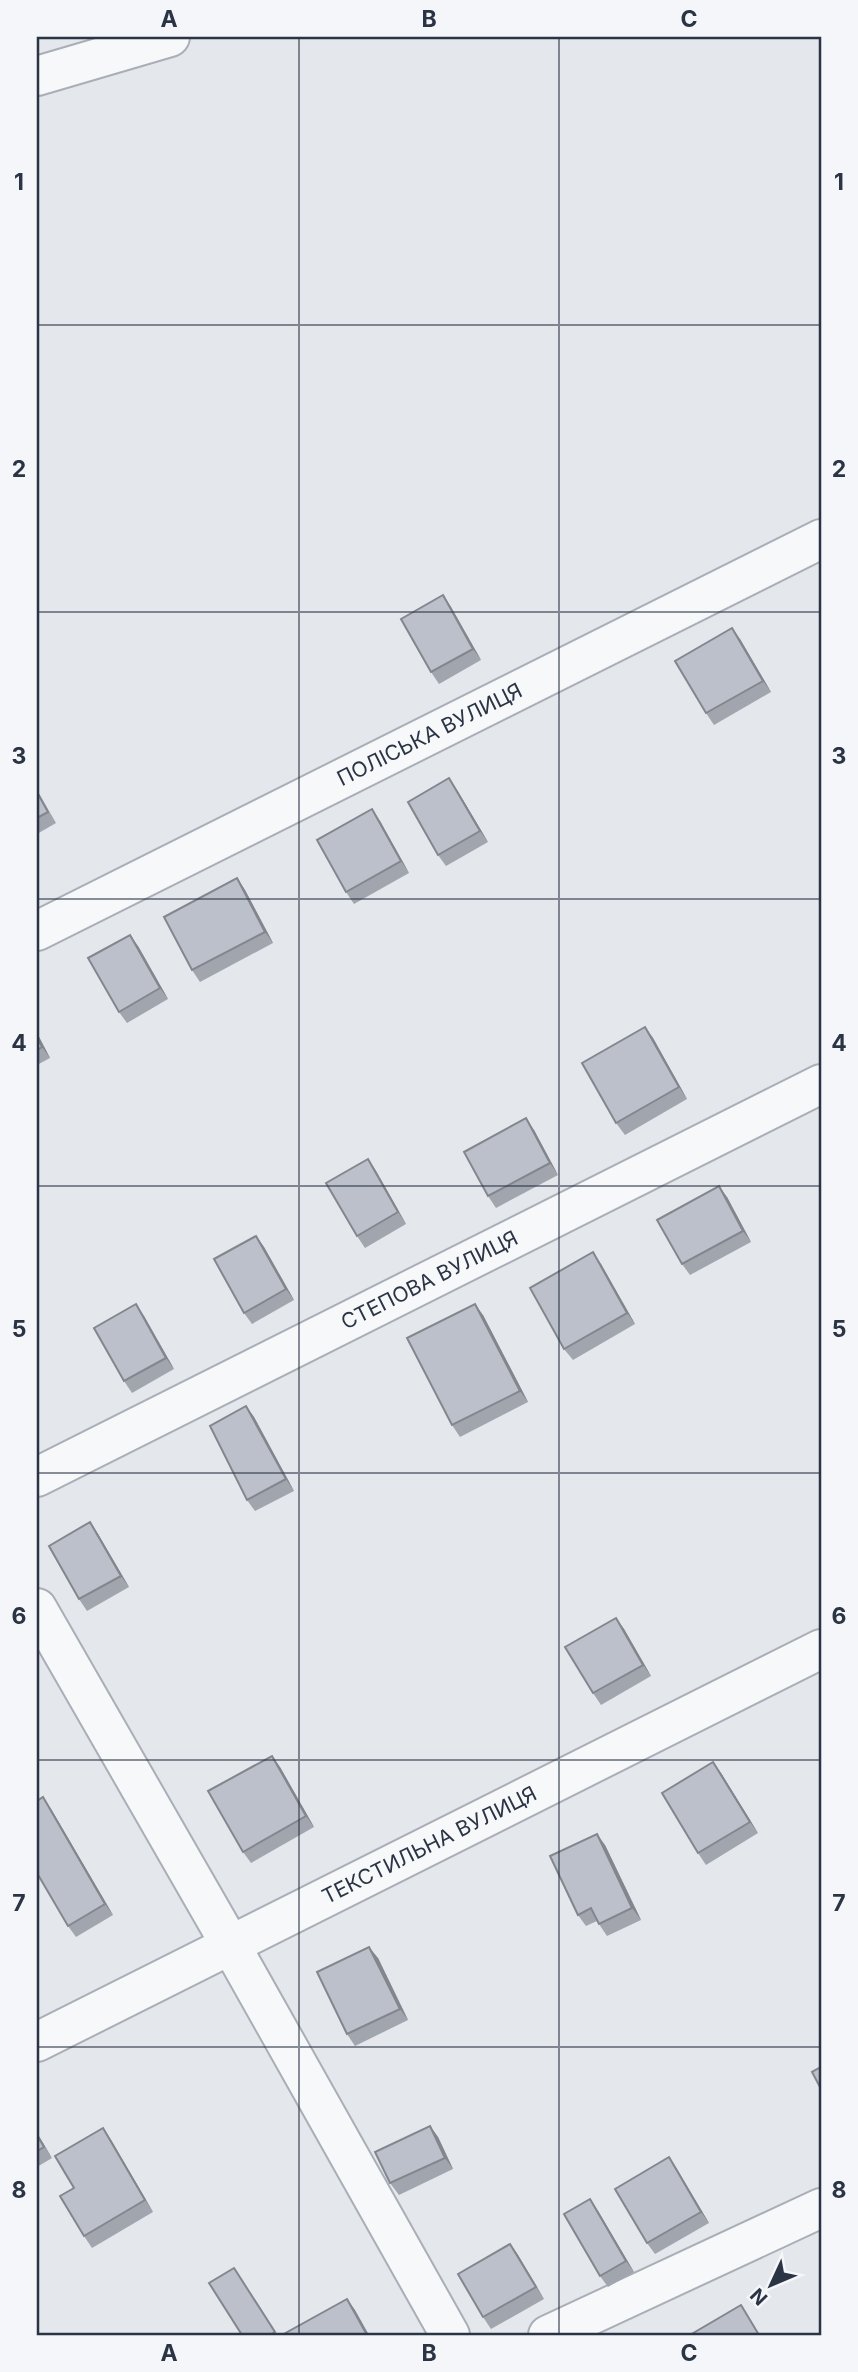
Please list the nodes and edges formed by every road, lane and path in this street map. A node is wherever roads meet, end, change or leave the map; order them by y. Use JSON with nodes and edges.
{"nodes":[{"id":1,"x":170,"y":37,"type":"edge"},
{"id":2,"x":37,"y":76,"type":"edge"},
{"id":3,"x":821,"y":539,"type":"edge"},
{"id":4,"x":37,"y":931,"type":"edge"},
{"id":5,"x":821,"y":1084,"type":"edge"},
{"id":6,"x":37,"y":1477,"type":"edge"},
{"id":7,"x":37,"y":1608,"type":"edge"},
{"id":8,"x":821,"y":1649,"type":"edge"},
{"id":9,"x":230,"y":1944,"type":"junction"},
{"id":10,"x":37,"y":2042,"type":"edge"},
{"id":11,"x":821,"y":2208,"type":"edge"},
{"id":12,"x":450,"y":2335,"type":"edge"},
{"id":13,"x":548,"y":2335,"type":"edge"}],
"edges":[{"from":1,"to":2,"type":"street"},
{"from":3,"to":4,"type":"street","name":"ПОЛІСЬКА ВУЛИЦЯ"},
{"from":5,"to":6,"type":"street","name":"СТЕПОВА ВУЛИЦЯ"},
{"from":7,"to":9,"type":"street"},
{"from":8,"to":9,"type":"street","name":"ТЕКСТИЛЬНА ВУЛИЦЯ"},
{"from":9,"to":10,"type":"street","name":"ТЕКСТИЛЬНА ВУЛИЦЯ"},
{"from":9,"to":12,"type":"street"},
{"from":11,"to":13,"type":"street"}]}
